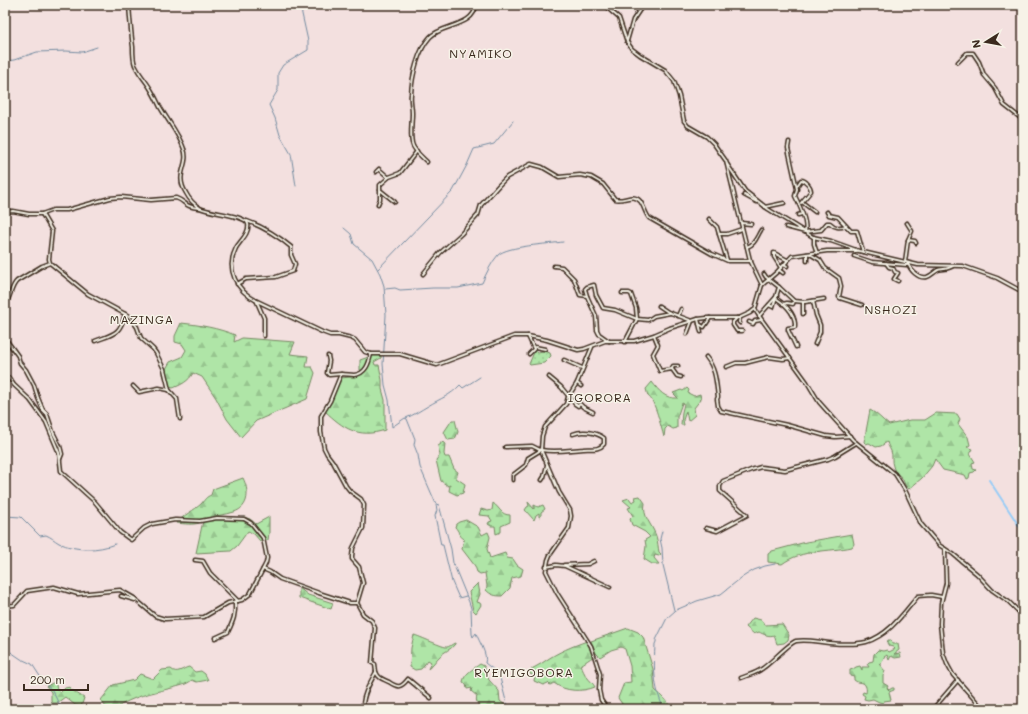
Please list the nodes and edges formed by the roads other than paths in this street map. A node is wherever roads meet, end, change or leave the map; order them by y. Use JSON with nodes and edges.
{"nodes":[{"id":1,"x":129,"y":5,"type":"edge"},
{"id":2,"x":476,"y":5,"type":"edge"},
{"id":3,"x":604,"y":5,"type":"edge"},
{"id":4,"x":643,"y":5,"type":"edge"},
{"id":5,"x":627,"y":42,"type":"junction"},
{"id":6,"x":958,"y":62,"type":"dead end"},
{"id":7,"x":1023,"y":120,"type":"edge"},
{"id":8,"x":789,"y":142,"type":"dead end"},
{"id":9,"x":417,"y":151,"type":"junction"},
{"id":10,"x":726,"y":161,"type":"junction"},
{"id":11,"x":427,"y":162,"type":"dead end"},
{"id":12,"x":376,"y":172,"type":"dead end"},
{"id":13,"x":389,"y":177,"type":"junction"},
{"id":14,"x":797,"y":186,"type":"junction"},
{"id":15,"x":379,"y":190,"type":"junction"},
{"id":16,"x":744,"y":195,"type":"dead end"},
{"id":17,"x":797,"y":199,"type":"junction"},
{"id":18,"x":793,"y":200,"type":"dead end"},
{"id":19,"x":395,"y":202,"type":"dead end"},
{"id":20,"x":760,"y":203,"type":"junction"},
{"id":21,"x":784,"y":203,"type":"dead end"},
{"id":22,"x":800,"y":203,"type":"junction"},
{"id":23,"x":378,"y":204,"type":"dead end"},
{"id":24,"x":766,"y":207,"type":"junction"},
{"id":25,"x":199,"y":208,"type":"junction"},
{"id":26,"x":5,"y":212,"type":"edge"},
{"id":27,"x":815,"y":212,"type":"dead end"},
{"id":28,"x":827,"y":212,"type":"dead end"},
{"id":29,"x":42,"y":214,"type":"junction"},
{"id":30,"x":802,"y":214,"type":"junction"},
{"id":31,"x":798,"y":215,"type":"dead end"},
{"id":32,"x":709,"y":219,"type":"dead end"},
{"id":33,"x":246,"y":221,"type":"junction"},
{"id":34,"x":741,"y":223,"type":"junction"},
{"id":35,"x":907,"y":223,"type":"dead end"},
{"id":36,"x":751,"y":224,"type":"dead end"},
{"id":37,"x":846,"y":226,"type":"junction"},
{"id":38,"x":786,"y":227,"type":"dead end"},
{"id":39,"x":742,"y":228,"type":"junction"},
{"id":40,"x":761,"y":230,"type":"dead end"},
{"id":41,"x":804,"y":232,"type":"junction"},
{"id":42,"x":718,"y":234,"type":"junction"},
{"id":43,"x":814,"y":237,"type":"junction"},
{"id":44,"x":908,"y":240,"type":"junction"},
{"id":45,"x":916,"y":243,"type":"dead end"},
{"id":46,"x":747,"y":247,"type":"junction"},
{"id":47,"x":859,"y":251,"type":"junction"},
{"id":48,"x":863,"y":252,"type":"junction"},
{"id":49,"x":817,"y":253,"type":"junction"},
{"id":50,"x":808,"y":254,"type":"junction"},
{"id":51,"x":804,"y":255,"type":"junction"},
{"id":52,"x":854,"y":256,"type":"dead end"},
{"id":53,"x":803,"y":258,"type":"dead end"},
{"id":54,"x":788,"y":260,"type":"junction"},
{"id":55,"x":728,"y":261,"type":"junction"},
{"id":56,"x":751,"y":261,"type":"junction"},
{"id":57,"x":807,"y":261,"type":"dead end"},
{"id":58,"x":906,"y":262,"type":"junction"},
{"id":59,"x":50,"y":263,"type":"junction"},
{"id":60,"x":886,"y":263,"type":"junction"},
{"id":61,"x":784,"y":264,"type":"junction"},
{"id":62,"x":554,"y":266,"type":"dead end"},
{"id":63,"x":787,"y":266,"type":"dead end"},
{"id":64,"x":953,"y":266,"type":"junction"},
{"id":65,"x":780,"y":269,"type":"junction"},
{"id":66,"x":783,"y":273,"type":"dead end"},
{"id":67,"x":423,"y":274,"type":"dead end"},
{"id":68,"x":764,"y":274,"type":"dead end"},
{"id":69,"x":769,"y":280,"type":"junction"},
{"id":70,"x":898,"y":281,"type":"dead end"},
{"id":71,"x":237,"y":284,"type":"junction"},
{"id":72,"x":762,"y":285,"type":"junction"},
{"id":73,"x":779,"y":287,"type":"junction"},
{"id":74,"x":622,"y":292,"type":"dead end"},
{"id":75,"x":1023,"y":292,"type":"edge"},
{"id":76,"x":587,"y":296,"type":"junction"},
{"id":77,"x":777,"y":297,"type":"junction"},
{"id":78,"x":794,"y":300,"type":"junction"},
{"id":79,"x":824,"y":300,"type":"dead end"},
{"id":80,"x":257,"y":301,"type":"junction"},
{"id":81,"x":813,"y":301,"type":"junction"},
{"id":82,"x":803,"y":302,"type":"junction"},
{"id":83,"x":5,"y":304,"type":"edge"},
{"id":84,"x":783,"y":304,"type":"junction"},
{"id":85,"x":769,"y":305,"type":"junction"},
{"id":86,"x":862,"y":305,"type":"dead end"},
{"id":87,"x":659,"y":306,"type":"dead end"},
{"id":88,"x":755,"y":309,"type":"junction"},
{"id":89,"x":681,"y":310,"type":"dead end"},
{"id":90,"x":752,"y":312,"type":"junction"},
{"id":91,"x":670,"y":313,"type":"junction"},
{"id":92,"x":125,"y":314,"type":"junction"},
{"id":93,"x":803,"y":314,"type":"dead end"},
{"id":94,"x":758,"y":315,"type":"junction"},
{"id":95,"x":678,"y":316,"type":"junction"},
{"id":96,"x":710,"y":318,"type":"junction"},
{"id":97,"x":738,"y":318,"type":"junction"},
{"id":98,"x":637,"y":319,"type":"junction"},
{"id":99,"x":698,"y":319,"type":"junction"},
{"id":100,"x":761,"y":320,"type":"junction"},
{"id":101,"x":692,"y":322,"type":"junction"},
{"id":102,"x":749,"y":322,"type":"dead end"},
{"id":103,"x":740,"y":323,"type":"dead end"},
{"id":104,"x":699,"y":324,"type":"junction"},
{"id":105,"x":742,"y":331,"type":"dead end"},
{"id":106,"x":701,"y":332,"type":"dead end"},
{"id":107,"x":687,"y":334,"type":"dead end"},
{"id":108,"x":654,"y":335,"type":"junction"},
{"id":109,"x":264,"y":336,"type":"dead end"},
{"id":110,"x":528,"y":336,"type":"junction"},
{"id":111,"x":5,"y":338,"type":"edge"},
{"id":112,"x":95,"y":341,"type":"dead end"},
{"id":113,"x":611,"y":342,"type":"junction"},
{"id":114,"x":625,"y":342,"type":"junction"},
{"id":115,"x":815,"y":344,"type":"dead end"},
{"id":116,"x":592,"y":346,"type":"junction"},
{"id":117,"x":534,"y":347,"type":"junction"},
{"id":118,"x":796,"y":347,"type":"dead end"},
{"id":119,"x":545,"y":349,"type":"dead end"},
{"id":120,"x":371,"y":354,"type":"junction"},
{"id":121,"x":529,"y":354,"type":"dead end"},
{"id":122,"x":328,"y":356,"type":"dead end"},
{"id":123,"x":706,"y":358,"type":"dead end"},
{"id":124,"x":790,"y":358,"type":"junction"},
{"id":125,"x":564,"y":360,"type":"dead end"},
{"id":126,"x":678,"y":366,"type":"dead end"},
{"id":127,"x":726,"y":367,"type":"dead end"},
{"id":128,"x":582,"y":368,"type":"junction"},
{"id":129,"x":672,"y":369,"type":"junction"},
{"id":130,"x":342,"y":374,"type":"junction"},
{"id":131,"x":549,"y":377,"type":"dead end"},
{"id":132,"x":681,"y":377,"type":"dead end"},
{"id":133,"x":9,"y":378,"type":"dead end"},
{"id":134,"x":577,"y":383,"type":"junction"},
{"id":135,"x":133,"y":386,"type":"dead end"},
{"id":136,"x":582,"y":386,"type":"dead end"},
{"id":137,"x":169,"y":390,"type":"junction"},
{"id":138,"x":569,"y":396,"type":"junction"},
{"id":139,"x":593,"y":412,"type":"dead end"},
{"id":140,"x":180,"y":419,"type":"dead end"},
{"id":141,"x":573,"y":434,"type":"dead end"},
{"id":142,"x":850,"y":436,"type":"junction"},
{"id":143,"x":856,"y":442,"type":"junction"},
{"id":144,"x":505,"y":447,"type":"dead end"},
{"id":145,"x":541,"y":450,"type":"junction"},
{"id":146,"x":59,"y":462,"type":"junction"},
{"id":147,"x":548,"y":464,"type":"junction"},
{"id":148,"x":513,"y":480,"type":"dead end"},
{"id":149,"x":542,"y":480,"type":"dead end"},
{"id":150,"x":706,"y":528,"type":"dead end"},
{"id":151,"x":945,"y":549,"type":"junction"},
{"id":152,"x":195,"y":560,"type":"dead end"},
{"id":153,"x":594,"y":561,"type":"dead end"},
{"id":154,"x":563,"y":565,"type":"junction"},
{"id":155,"x":546,"y":567,"type":"junction"},
{"id":156,"x":263,"y":569,"type":"junction"},
{"id":157,"x":610,"y":586,"type":"dead end"},
{"id":158,"x":121,"y":596,"type":"dead end"},
{"id":159,"x":942,"y":596,"type":"junction"},
{"id":160,"x":136,"y":600,"type":"junction"},
{"id":161,"x":236,"y":602,"type":"junction"},
{"id":162,"x":357,"y":602,"type":"junction"},
{"id":163,"x":5,"y":606,"type":"edge"},
{"id":164,"x":1023,"y":614,"type":"edge"},
{"id":165,"x":215,"y":638,"type":"dead end"},
{"id":166,"x":376,"y":672,"type":"junction"},
{"id":167,"x":741,"y":678,"type":"dead end"},
{"id":168,"x":958,"y":680,"type":"junction"},
{"id":169,"x":431,"y":698,"type":"dead end"},
{"id":170,"x":364,"y":709,"type":"edge"},
{"id":171,"x":607,"y":709,"type":"edge"},
{"id":172,"x":933,"y":709,"type":"edge"},
{"id":173,"x":983,"y":709,"type":"edge"}],
"edges":[{"from":1,"to":25,"type":"street"},
{"from":2,"to":9,"type":"street"},
{"from":3,"to":5,"type":"street"},
{"from":4,"to":5,"type":"street"},
{"from":5,"to":10,"type":"street"},
{"from":6,"to":7,"type":"street"},
{"from":8,"to":14,"type":"street"},
{"from":9,"to":11,"type":"street"},
{"from":9,"to":13,"type":"street"},
{"from":10,"to":20,"type":"street"},
{"from":10,"to":34,"type":"street"},
{"from":12,"to":13,"type":"street"},
{"from":13,"to":15,"type":"street"},
{"from":14,"to":17,"type":"street"},
{"from":14,"to":22,"type":"street"},
{"from":15,"to":19,"type":"street"},
{"from":15,"to":23,"type":"street"},
{"from":16,"to":20,"type":"street"},
{"from":17,"to":18,"type":"street"},
{"from":17,"to":22,"type":"street"},
{"from":20,"to":24,"type":"street"},
{"from":21,"to":24,"type":"street"},
{"from":22,"to":27,"type":"street"},
{"from":22,"to":30,"type":"street"},
{"from":24,"to":41,"type":"street"},
{"from":25,"to":29,"type":"street"},
{"from":25,"to":33,"type":"street"},
{"from":26,"to":29,"type":"street"},
{"from":28,"to":37,"type":"street"},
{"from":29,"to":59,"type":"street"},
{"from":30,"to":31,"type":"street"},
{"from":30,"to":41,"type":"street"},
{"from":32,"to":42,"type":"street"},
{"from":33,"to":71,"type":"street"},
{"from":33,"to":71,"type":"street"},
{"from":34,"to":36,"type":"street"},
{"from":34,"to":39,"type":"street"},
{"from":35,"to":44,"type":"street"},
{"from":37,"to":41,"type":"street"},
{"from":37,"to":48,"type":"street"},
{"from":38,"to":41,"type":"street"},
{"from":39,"to":42,"type":"street"},
{"from":39,"to":46,"type":"street"},
{"from":40,"to":46,"type":"street"},
{"from":41,"to":43,"type":"street"},
{"from":42,"to":55,"type":"street"},
{"from":43,"to":47,"type":"street"},
{"from":43,"to":49,"type":"street"},
{"from":44,"to":45,"type":"street"},
{"from":44,"to":58,"type":"street"},
{"from":46,"to":56,"type":"street"},
{"from":47,"to":48,"type":"street"},
{"from":47,"to":49,"type":"street"},
{"from":48,"to":58,"type":"street"},
{"from":49,"to":50,"type":"street"},
{"from":50,"to":51,"type":"street"},
{"from":50,"to":57,"type":"street"},
{"from":50,"to":86,"type":"street"},
{"from":51,"to":53,"type":"street"},
{"from":51,"to":54,"type":"street"},
{"from":52,"to":60,"type":"street"},
{"from":54,"to":61,"type":"street"},
{"from":54,"to":65,"type":"street"},
{"from":55,"to":56,"type":"street"},
{"from":55,"to":67,"type":"street"},
{"from":56,"to":72,"type":"street"},
{"from":58,"to":60,"type":"street"},
{"from":58,"to":64,"type":"street"},
{"from":58,"to":64,"type":"street"},
{"from":59,"to":83,"type":"street"},
{"from":59,"to":92,"type":"street"},
{"from":60,"to":70,"type":"street"},
{"from":61,"to":63,"type":"street"},
{"from":61,"to":65,"type":"street"},
{"from":62,"to":76,"type":"street"},
{"from":64,"to":75,"type":"street"},
{"from":65,"to":66,"type":"street"},
{"from":65,"to":69,"type":"street"},
{"from":68,"to":69,"type":"street"},
{"from":69,"to":72,"type":"street"},
{"from":69,"to":73,"type":"street"},
{"from":71,"to":80,"type":"street"},
{"from":72,"to":88,"type":"street"},
{"from":73,"to":77,"type":"street"},
{"from":73,"to":78,"type":"street"},
{"from":74,"to":98,"type":"street"},
{"from":76,"to":98,"type":"street"},
{"from":76,"to":113,"type":"street"},
{"from":77,"to":84,"type":"street"},
{"from":77,"to":85,"type":"street"},
{"from":77,"to":85,"type":"street"},
{"from":78,"to":82,"type":"street"},
{"from":78,"to":84,"type":"street"},
{"from":79,"to":81,"type":"street"},
{"from":80,"to":109,"type":"street"},
{"from":80,"to":120,"type":"street"},
{"from":81,"to":82,"type":"street"},
{"from":81,"to":115,"type":"street"},
{"from":82,"to":93,"type":"street"},
{"from":84,"to":118,"type":"street"},
{"from":85,"to":94,"type":"street"},
{"from":87,"to":91,"type":"street"},
{"from":88,"to":90,"type":"street"},
{"from":88,"to":94,"type":"street"},
{"from":89,"to":95,"type":"street"},
{"from":90,"to":94,"type":"street"},
{"from":90,"to":97,"type":"street"},
{"from":91,"to":95,"type":"street"},
{"from":91,"to":98,"type":"street"},
{"from":92,"to":112,"type":"street"},
{"from":92,"to":137,"type":"street"},
{"from":94,"to":100,"type":"street"},
{"from":95,"to":101,"type":"street"},
{"from":96,"to":97,"type":"street"},
{"from":96,"to":99,"type":"street"},
{"from":96,"to":104,"type":"street"},
{"from":97,"to":103,"type":"street"},
{"from":97,"to":105,"type":"street"},
{"from":98,"to":114,"type":"street"},
{"from":99,"to":101,"type":"street"},
{"from":99,"to":104,"type":"street"},
{"from":100,"to":102,"type":"street"},
{"from":100,"to":124,"type":"street"},
{"from":101,"to":107,"type":"street"},
{"from":101,"to":108,"type":"street"},
{"from":104,"to":106,"type":"street"},
{"from":108,"to":114,"type":"street"},
{"from":108,"to":129,"type":"street"},
{"from":110,"to":116,"type":"street"},
{"from":110,"to":117,"type":"street"},
{"from":110,"to":120,"type":"street"},
{"from":111,"to":146,"type":"street"},
{"from":113,"to":114,"type":"street"},
{"from":113,"to":116,"type":"street"},
{"from":116,"to":128,"type":"street"},
{"from":117,"to":119,"type":"street"},
{"from":117,"to":121,"type":"street"},
{"from":120,"to":130,"type":"street"},
{"from":122,"to":130,"type":"street"},
{"from":123,"to":142,"type":"street"},
{"from":124,"to":127,"type":"street"},
{"from":124,"to":142,"type":"street"},
{"from":125,"to":128,"type":"street"},
{"from":126,"to":129,"type":"street"},
{"from":128,"to":134,"type":"street"},
{"from":129,"to":132,"type":"street"},
{"from":130,"to":162,"type":"street"},
{"from":131,"to":138,"type":"street"},
{"from":133,"to":146,"type":"street"},
{"from":134,"to":136,"type":"street"},
{"from":134,"to":138,"type":"street"},
{"from":135,"to":137,"type":"street"},
{"from":137,"to":140,"type":"street"},
{"from":138,"to":139,"type":"street"},
{"from":138,"to":145,"type":"street"},
{"from":141,"to":145,"type":"street"},
{"from":142,"to":143,"type":"street"},
{"from":143,"to":150,"type":"street"},
{"from":143,"to":151,"type":"street"},
{"from":144,"to":145,"type":"street"},
{"from":145,"to":147,"type":"street"},
{"from":145,"to":148,"type":"street"},
{"from":146,"to":156,"type":"street"},
{"from":147,"to":149,"type":"street"},
{"from":147,"to":155,"type":"street"},
{"from":151,"to":159,"type":"street"},
{"from":151,"to":164,"type":"street"},
{"from":152,"to":161,"type":"street"},
{"from":153,"to":154,"type":"street"},
{"from":154,"to":155,"type":"street"},
{"from":154,"to":157,"type":"street"},
{"from":155,"to":171,"type":"street"},
{"from":156,"to":161,"type":"street"},
{"from":156,"to":162,"type":"street"},
{"from":158,"to":160,"type":"street"},
{"from":159,"to":167,"type":"street"},
{"from":159,"to":168,"type":"street"},
{"from":160,"to":161,"type":"street"},
{"from":160,"to":163,"type":"street"},
{"from":161,"to":165,"type":"street"},
{"from":162,"to":166,"type":"street"},
{"from":166,"to":169,"type":"street"},
{"from":166,"to":170,"type":"street"},
{"from":168,"to":172,"type":"street"},
{"from":168,"to":173,"type":"street"}]}
